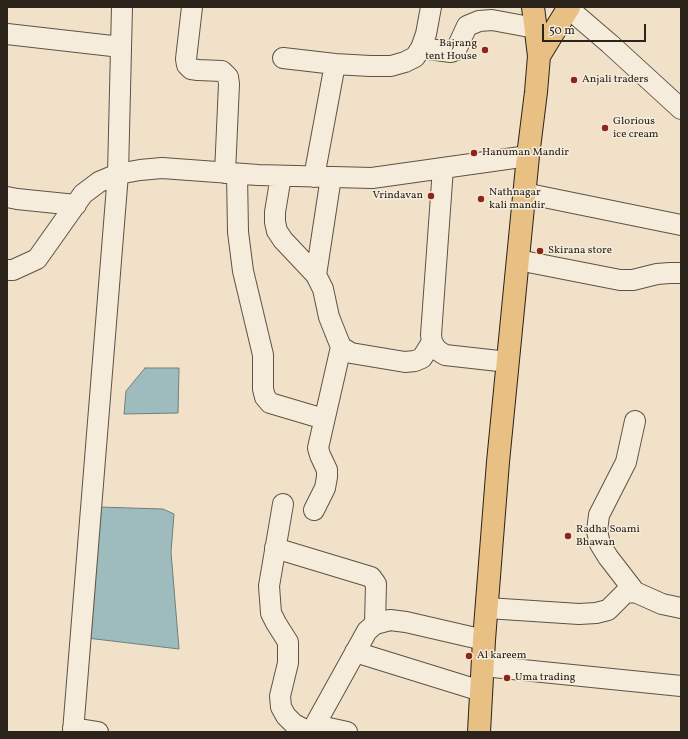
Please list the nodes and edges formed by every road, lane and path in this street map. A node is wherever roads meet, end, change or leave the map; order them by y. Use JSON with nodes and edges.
{"nodes":[{"id":1,"x":122,"y":7,"type":"edge"},
{"id":2,"x":192,"y":7,"type":"edge"},
{"id":3,"x":431,"y":7,"type":"edge"},
{"id":4,"x":533,"y":7,"type":"edge"},
{"id":5,"x":568,"y":8,"type":"edge"},
{"id":6,"x":535,"y":28,"type":"junction"},
{"id":7,"x":7,"y":34,"type":"edge"},
{"id":8,"x":121,"y":47,"type":"junction"},
{"id":9,"x":421,"y":48,"type":"junction"},
{"id":10,"x":538,"y":56,"type":"junction"},
{"id":11,"x":283,"y":58,"type":"dead end"},
{"id":12,"x":335,"y":64,"type":"junction"},
{"id":13,"x":681,"y":109,"type":"edge"},
{"id":14,"x":528,"y":156,"type":"junction"},
{"id":15,"x":443,"y":168,"type":"junction"},
{"id":16,"x":231,"y":173,"type":"junction"},
{"id":17,"x":118,"y":174,"type":"junction"},
{"id":18,"x":281,"y":176,"type":"junction"},
{"id":19,"x":322,"y":177,"type":"junction"},
{"id":20,"x":524,"y":193,"type":"junction"},
{"id":21,"x":7,"y":197,"type":"edge"},
{"id":22,"x":76,"y":205,"type":"junction"},
{"id":23,"x":681,"y":225,"type":"edge"},
{"id":24,"x":518,"y":260,"type":"junction"},
{"id":25,"x":7,"y":270,"type":"edge"},
{"id":26,"x":681,"y":273,"type":"edge"},
{"id":27,"x":316,"y":275,"type":"junction"},
{"id":28,"x":432,"y":342,"type":"junction"},
{"id":29,"x":341,"y":347,"type":"junction"},
{"id":30,"x":508,"y":362,"type":"junction"},
{"id":31,"x":324,"y":419,"type":"junction"},
{"id":32,"x":635,"y":421,"type":"dead end"},
{"id":33,"x":283,"y":504,"type":"dead end"},
{"id":34,"x":314,"y":510,"type":"dead end"},
{"id":35,"x":275,"y":548,"type":"junction"},
{"id":36,"x":635,"y":592,"type":"junction"},
{"id":37,"x":487,"y":608,"type":"junction"},
{"id":38,"x":681,"y":608,"type":"edge"},
{"id":39,"x":375,"y":624,"type":"junction"},
{"id":40,"x":484,"y":640,"type":"junction"},
{"id":41,"x":355,"y":652,"type":"junction"},
{"id":42,"x":483,"y":666,"type":"junction"},
{"id":43,"x":681,"y":686,"type":"edge"},
{"id":44,"x":481,"y":691,"type":"junction"},
{"id":45,"x":73,"y":730,"type":"edge"},
{"id":46,"x":312,"y":730,"type":"edge"},
{"id":47,"x":98,"y":732,"type":"edge"},
{"id":48,"x":347,"y":732,"type":"edge"},
{"id":49,"x":479,"y":732,"type":"edge"}],
"edges":[{"from":1,"to":8,"type":"street"},
{"from":2,"to":16,"type":"street"},
{"from":3,"to":9,"type":"street"},
{"from":4,"to":6,"type":"main road"},
{"from":5,"to":10,"type":"main road"},
{"from":5,"to":13,"type":"street"},
{"from":6,"to":9,"type":"street"},
{"from":6,"to":10,"type":"main road"},
{"from":7,"to":8,"type":"street"},
{"from":8,"to":17,"type":"street"},
{"from":9,"to":12,"type":"street"},
{"from":10,"to":14,"type":"main road"},
{"from":11,"to":12,"type":"street"},
{"from":12,"to":19,"type":"street"},
{"from":14,"to":15,"type":"street"},
{"from":14,"to":20,"type":"main road"},
{"from":15,"to":19,"type":"street"},
{"from":15,"to":28,"type":"street"},
{"from":16,"to":17,"type":"street"},
{"from":16,"to":18,"type":"street"},
{"from":16,"to":31,"type":"street"},
{"from":17,"to":22,"type":"street"},
{"from":17,"to":45,"type":"street"},
{"from":18,"to":19,"type":"street"},
{"from":18,"to":27,"type":"street"},
{"from":19,"to":27,"type":"street"},
{"from":20,"to":23,"type":"street"},
{"from":20,"to":24,"type":"main road"},
{"from":21,"to":22,"type":"street"},
{"from":22,"to":25,"type":"street"},
{"from":24,"to":26,"type":"street"},
{"from":24,"to":30,"type":"main road"},
{"from":27,"to":29,"type":"street"},
{"from":28,"to":29,"type":"street"},
{"from":28,"to":30,"type":"street"},
{"from":29,"to":31,"type":"street"},
{"from":30,"to":37,"type":"main road"},
{"from":31,"to":34,"type":"street"},
{"from":32,"to":36,"type":"street"},
{"from":33,"to":35,"type":"street"},
{"from":35,"to":39,"type":"street"},
{"from":35,"to":46,"type":"street"},
{"from":36,"to":37,"type":"street"},
{"from":36,"to":38,"type":"street"},
{"from":37,"to":40,"type":"main road"},
{"from":39,"to":40,"type":"street"},
{"from":39,"to":41,"type":"street"},
{"from":40,"to":42,"type":"main road"},
{"from":41,"to":44,"type":"street"},
{"from":41,"to":46,"type":"street"},
{"from":42,"to":43,"type":"street"},
{"from":42,"to":44,"type":"main road"},
{"from":44,"to":49,"type":"main road"},
{"from":45,"to":47,"type":"street"},
{"from":46,"to":48,"type":"street"}]}
